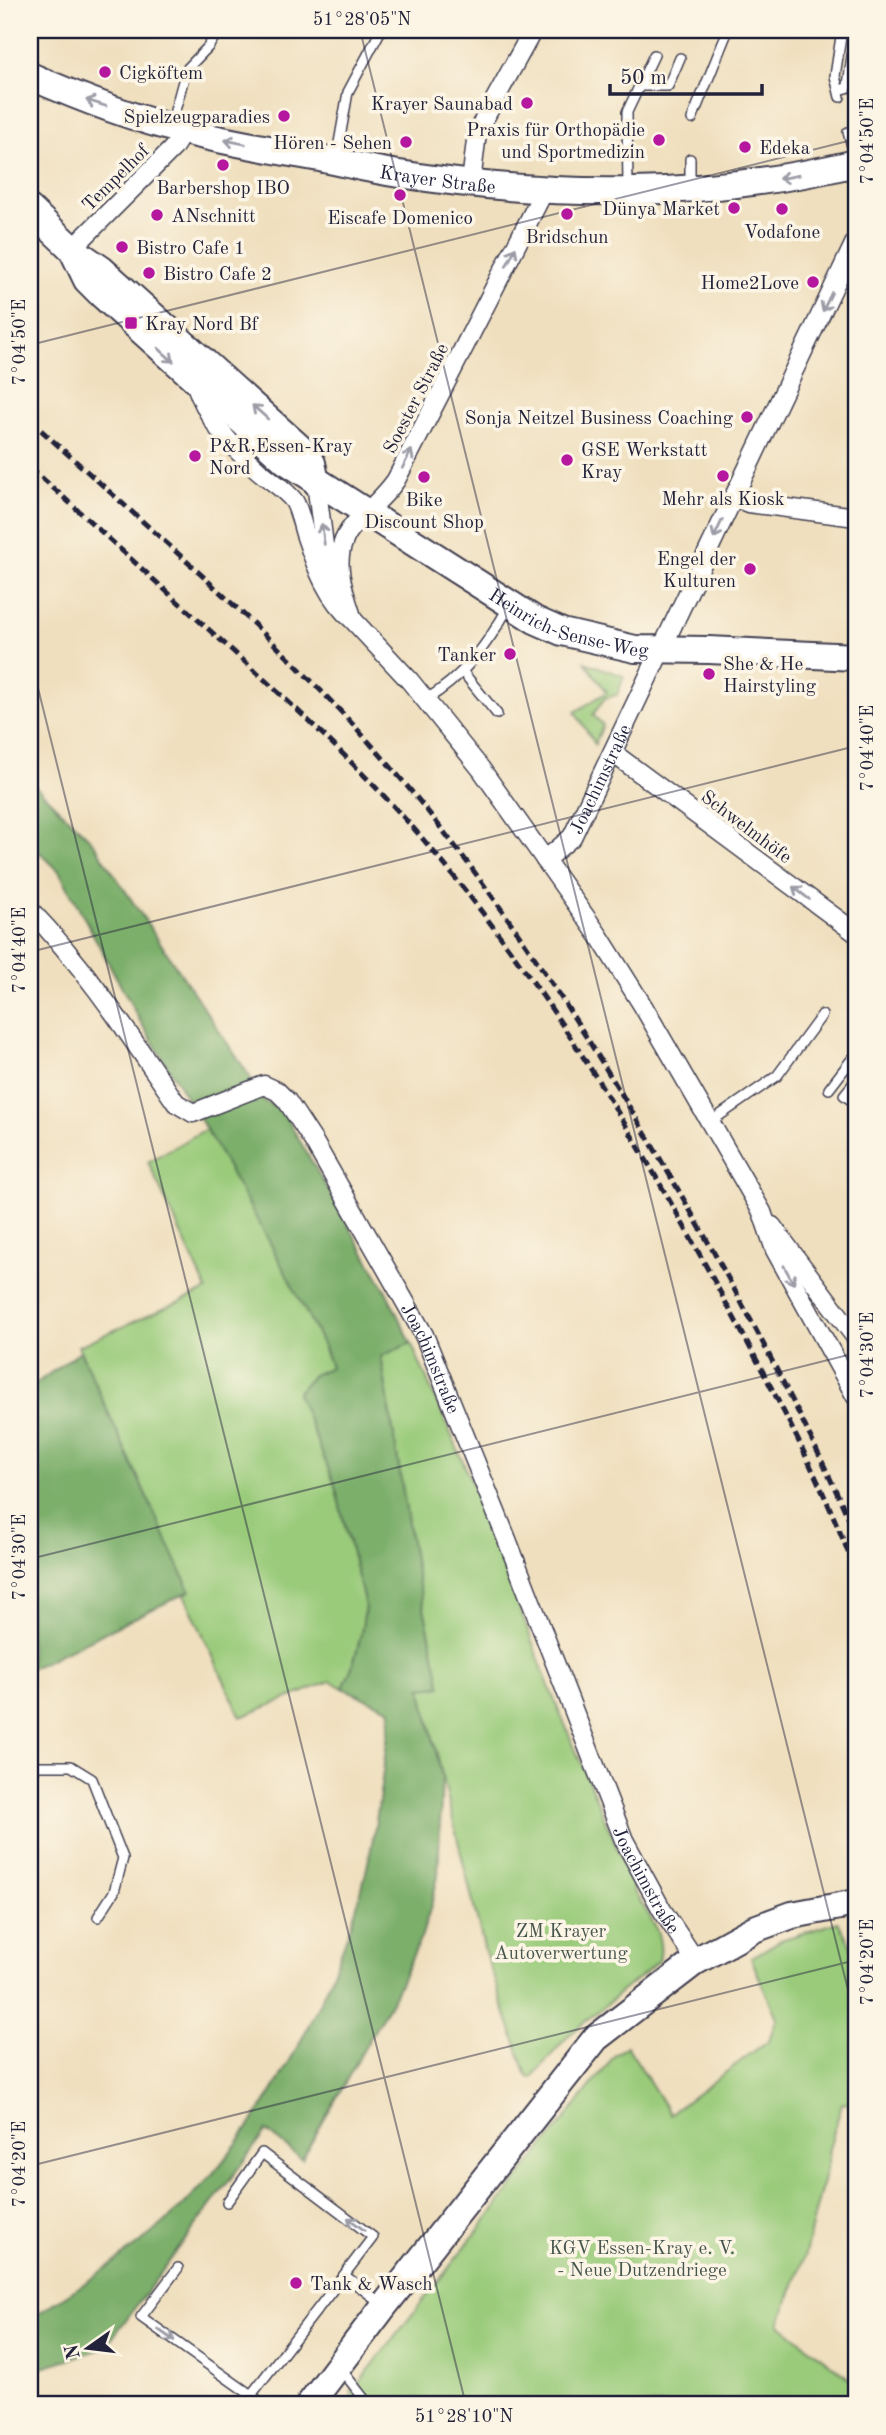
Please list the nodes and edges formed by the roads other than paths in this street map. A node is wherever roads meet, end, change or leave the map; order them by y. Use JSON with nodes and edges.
{"nodes":[{"id":1,"x":219,"y":30,"type":"edge"},
{"id":2,"x":381,"y":30,"type":"edge"},
{"id":3,"x":533,"y":30,"type":"edge"},
{"id":4,"x":729,"y":30,"type":"edge"},
{"id":5,"x":842,"y":30,"type":"edge"},
{"id":6,"x":854,"y":41,"type":"dead end"},
{"id":7,"x":654,"y":55,"type":"dead end"},
{"id":8,"x":680,"y":58,"type":"dead end"},
{"id":9,"x":30,"y":76,"type":"edge"},
{"id":10,"x":639,"y":86,"type":"junction"},
{"id":11,"x":692,"y":119,"type":"dead end"},
{"id":12,"x":177,"y":129,"type":"junction"},
{"id":13,"x":848,"y":132,"type":"dead end"},
{"id":14,"x":690,"y":159,"type":"dead end"},
{"id":15,"x":335,"y":161,"type":"junction"},
{"id":16,"x":856,"y":162,"type":"edge"},
{"id":17,"x":471,"y":183,"type":"junction"},
{"id":18,"x":545,"y":189,"type":"junction"},
{"id":19,"x":690,"y":190,"type":"junction"},
{"id":20,"x":628,"y":192,"type":"junction"},
{"id":21,"x":30,"y":209,"type":"edge"},
{"id":22,"x":856,"y":240,"type":"edge"},
{"id":23,"x":72,"y":249,"type":"junction"},
{"id":24,"x":194,"y":379,"type":"junction"},
{"id":25,"x":316,"y":482,"type":"junction"},
{"id":26,"x":733,"y":497,"type":"junction"},
{"id":27,"x":366,"y":513,"type":"junction"},
{"id":28,"x":299,"y":516,"type":"joint"},
{"id":29,"x":856,"y":517,"type":"edge"},
{"id":30,"x":510,"y":605,"type":"junction"},
{"id":31,"x":353,"y":620,"type":"junction"},
{"id":32,"x":662,"y":650,"type":"junction"},
{"id":33,"x":856,"y":657,"type":"edge"},
{"id":34,"x":462,"y":671,"type":"junction"},
{"id":35,"x":425,"y":700,"type":"junction"},
{"id":36,"x":497,"y":714,"type":"dead end"},
{"id":37,"x":613,"y":753,"type":"junction"},
{"id":38,"x":545,"y":860,"type":"junction"},
{"id":39,"x":30,"y":910,"type":"edge"},
{"id":40,"x":856,"y":933,"type":"edge"},
{"id":41,"x":822,"y":1015,"type":"dead end"},
{"id":42,"x":856,"y":1062,"type":"edge"},
{"id":43,"x":856,"y":1080,"type":"edge"},
{"id":44,"x":829,"y":1089,"type":"dead end"},
{"id":45,"x":856,"y":1104,"type":"edge"},
{"id":46,"x":710,"y":1122,"type":"junction"},
{"id":47,"x":762,"y":1213,"type":"junction"},
{"id":48,"x":856,"y":1338,"type":"edge"},
{"id":49,"x":856,"y":1397,"type":"edge"},
{"id":50,"x":30,"y":1770,"type":"edge"},
{"id":51,"x":853,"y":1904,"type":"edge"},
{"id":52,"x":98,"y":1917,"type":"dead end"},
{"id":53,"x":696,"y":1961,"type":"junction"},
{"id":54,"x":227,"y":2202,"type":"dead end"},
{"id":55,"x":178,"y":2268,"type":"dead end"},
{"id":56,"x":344,"y":2275,"type":"junction"},
{"id":57,"x":384,"y":2306,"type":"junction"},
{"id":58,"x":339,"y":2366,"type":"junction"},
{"id":59,"x":251,"y":2395,"type":"junction"},
{"id":60,"x":264,"y":2405,"type":"edge"},
{"id":61,"x":309,"y":2405,"type":"edge"},
{"id":62,"x":369,"y":2405,"type":"edge"}],
"edges":[{"from":1,"to":12,"type":"lane"},
{"from":2,"to":15,"type":"lane"},
{"from":3,"to":17,"type":"street"},
{"from":4,"to":11,"type":"lane"},
{"from":5,"to":6,"type":"lane"},
{"from":7,"to":10,"type":"lane"},
{"from":8,"to":10,"type":"lane"},
{"from":12,"to":9,"type":"main road","name":"Krayer Straße","one_way":true},
{"from":10,"to":20,"type":"lane"},
{"from":15,"to":12,"type":"main road","name":"Krayer Straße","one_way":true},
{"from":12,"to":23,"type":"street","name":"Tempelhof"},
{"from":13,"to":16,"type":"lane"},
{"from":14,"to":19,"type":"lane"},
{"from":15,"to":17,"type":"main road","name":"Krayer Straße"},
{"from":16,"to":19,"type":"main road","name":"Krayer Straße","one_way":true},
{"from":17,"to":18,"type":"main road","name":"Krayer Straße"},
{"from":18,"to":20,"type":"main road","name":"Krayer Straße"},
{"from":27,"to":18,"type":"street","name":"Soester Straße","one_way":true},
{"from":19,"to":20,"type":"main road","name":"Krayer Straße"},
{"from":21,"to":23,"type":"main road","name":"Heinrich-Sense-Weg"},
{"from":22,"to":26,"type":"street","name":"Joachimstraße","one_way":true},
{"from":23,"to":24,"type":"main road","name":"Heinrich-Sense-Weg","one_way":true},
{"from":25,"to":23,"type":"main road","name":"Heinrich-Sense-Weg","one_way":true},
{"from":24,"to":25,"type":"main road","name":"Heinrich-Sense-Weg"},
{"from":24,"to":28,"type":"street","name":"Heinrich-Sense-Weg"},
{"from":25,"to":27,"type":"main road","name":"Heinrich-Sense-Weg"},
{"from":31,"to":25,"type":"street","name":"Soester Straße","one_way":true},
{"from":26,"to":29,"type":"street"},
{"from":26,"to":32,"type":"street","name":"Joachimstraße","one_way":true},
{"from":27,"to":30,"type":"main road","name":"Heinrich-Sense-Weg"},
{"from":27,"to":31,"type":"street","name":"Soester Straße"},
{"from":28,"to":31,"type":"street","name":"Soester Straße"},
{"from":30,"to":32,"type":"main road","name":"Heinrich-Sense-Weg"},
{"from":30,"to":34,"type":"lane"},
{"from":31,"to":35,"type":"street","name":"Soester Straße"},
{"from":32,"to":33,"type":"main road","name":"Heinrich-Sense-Weg"},
{"from":32,"to":37,"type":"street","name":"Joachimstraße"},
{"from":34,"to":35,"type":"lane"},
{"from":34,"to":36,"type":"lane"},
{"from":35,"to":38,"type":"street","name":"Soester Straße"},
{"from":37,"to":38,"type":"street","name":"Joachimstraße"},
{"from":40,"to":37,"type":"street","name":"Schwelmhöfe","one_way":true},
{"from":38,"to":46,"type":"street"},
{"from":39,"to":53,"type":"street","name":"Joachimstraße"},
{"from":41,"to":46,"type":"lane"},
{"from":42,"to":44,"type":"lane"},
{"from":43,"to":45,"type":"lane"},
{"from":46,"to":47,"type":"street"},
{"from":47,"to":48,"type":"street"},
{"from":47,"to":49,"type":"street","one_way":true},
{"from":50,"to":52,"type":"lane"},
{"from":51,"to":53,"type":"main road"},
{"from":53,"to":57,"type":"main road"},
{"from":56,"to":54,"type":"lane","one_way":true},
{"from":55,"to":59,"type":"lane","one_way":true},
{"from":56,"to":57,"type":"lane"},
{"from":56,"to":59,"type":"lane"},
{"from":57,"to":58,"type":"main road"},
{"from":58,"to":61,"type":"main road"},
{"from":58,"to":62,"type":"lane"},
{"from":59,"to":60,"type":"lane"}]}
